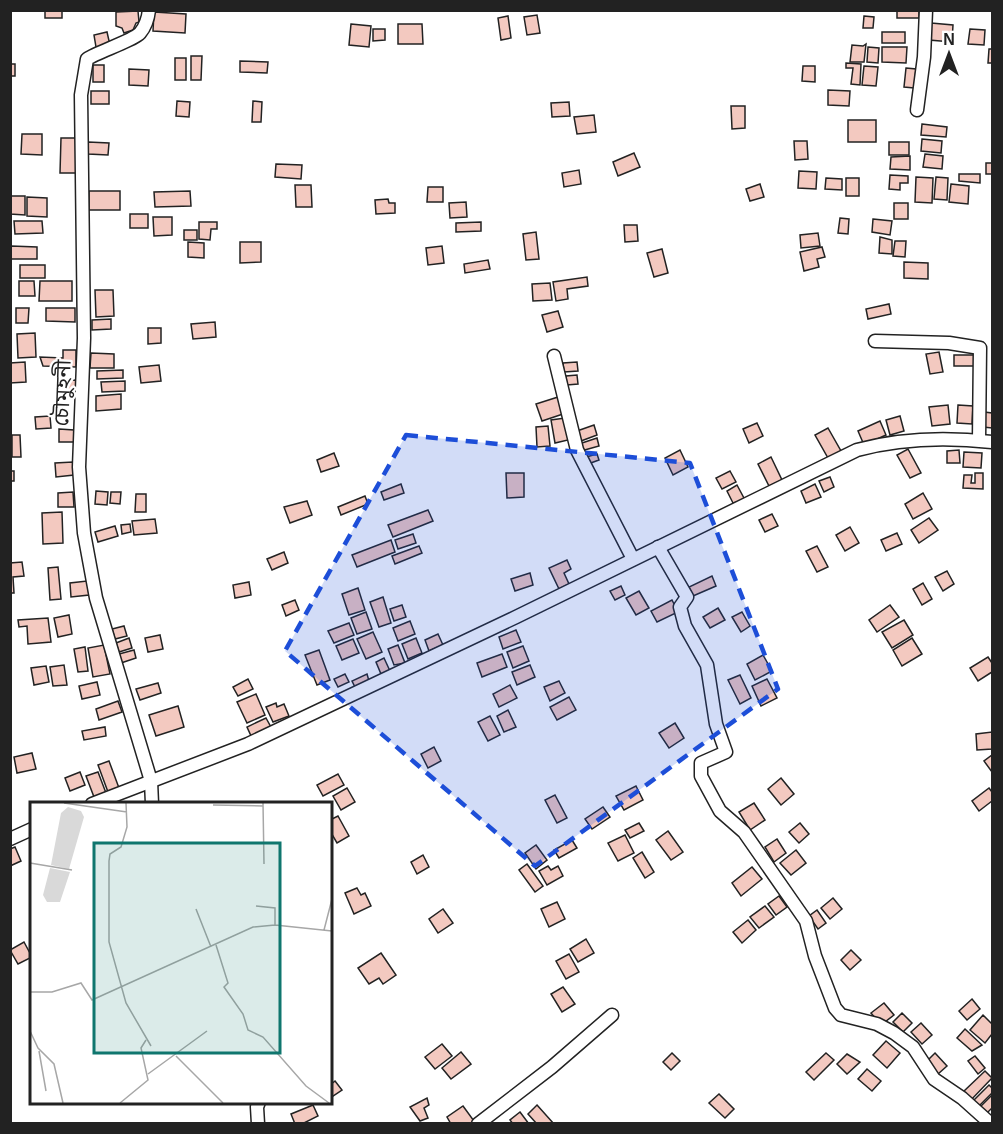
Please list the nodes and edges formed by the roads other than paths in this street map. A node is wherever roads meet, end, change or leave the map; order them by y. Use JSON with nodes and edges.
{"nodes":[{"id":1,"x":149,"y":10,"type":"edge"},
{"id":2,"x":926,"y":10,"type":"edge"},
{"id":3,"x":917,"y":110,"type":"dead end"},
{"id":4,"x":874,"y":341,"type":"dead end"},
{"id":5,"x":554,"y":356,"type":"dead end"},
{"id":6,"x":979,"y":440,"type":"junction"},
{"id":7,"x":993,"y":442,"type":"edge"},
{"id":8,"x":658,"y":547,"type":"junction"},
{"id":9,"x":633,"y":559,"type":"junction"},
{"id":10,"x":151,"y":781,"type":"junction"},
{"id":11,"x":97,"y":802,"type":"edge"},
{"id":12,"x":152,"y":802,"type":"edge"},
{"id":13,"x":30,"y":830,"type":"edge"},
{"id":14,"x":10,"y":839,"type":"edge"},
{"id":15,"x":612,"y":1016,"type":"dead end"},
{"id":16,"x":258,"y":1104,"type":"edge"},
{"id":17,"x":258,"y":1124,"type":"edge"},
{"id":18,"x":477,"y":1124,"type":"edge"},
{"id":19,"x":990,"y":1124,"type":"edge"}],
"edges":[{"from":1,"to":10,"type":"street","name":"চৌমুহনী"},
{"from":2,"to":3,"type":"street"},
{"from":4,"to":6,"type":"street"},
{"from":5,"to":9,"type":"street"},
{"from":6,"to":7,"type":"street"},
{"from":6,"to":8,"type":"street"},
{"from":8,"to":9,"type":"street"},
{"from":8,"to":19,"type":"street"},
{"from":9,"to":10,"type":"street"},
{"from":10,"to":11,"type":"street"},
{"from":10,"to":12,"type":"street","name":"চৌমুহনী"},
{"from":13,"to":14,"type":"street"},
{"from":15,"to":18,"type":"street"},
{"from":16,"to":17,"type":"street"}]}
